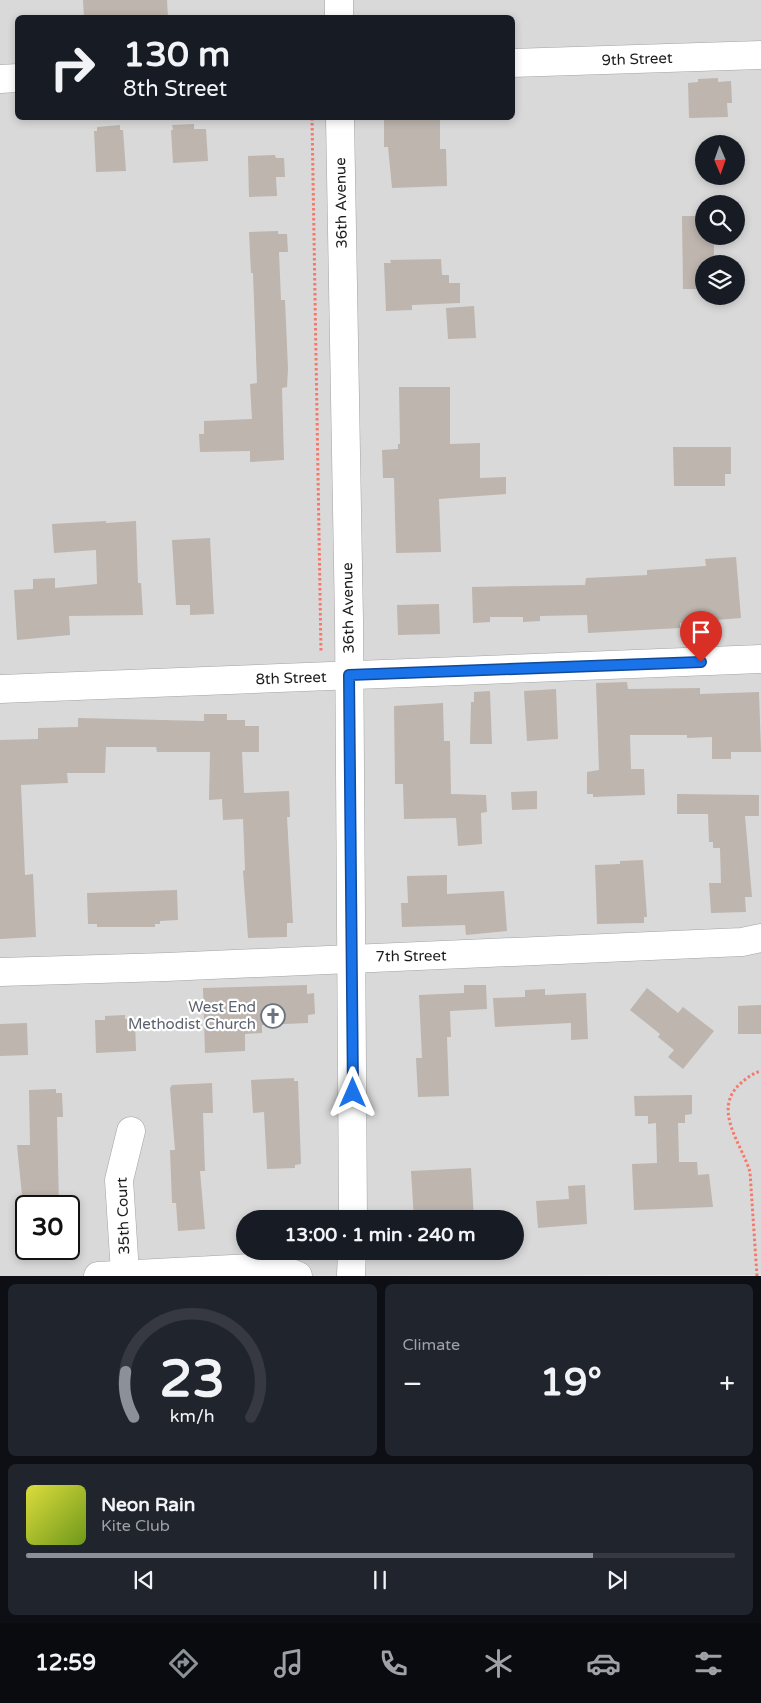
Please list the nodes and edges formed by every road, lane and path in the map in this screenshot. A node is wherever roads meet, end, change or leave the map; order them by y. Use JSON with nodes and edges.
{"nodes":[{"id":1,"x":338,"y":0,"type":"edge"},
{"id":2,"x":339,"y":15,"type":"edge"},
{"id":3,"x":761,"y":55,"type":"edge"},
{"id":4,"x":515,"y":63,"type":"edge"},
{"id":5,"x":15,"y":78,"type":"edge"},
{"id":6,"x":0,"y":79,"type":"edge"},
{"id":7,"x":312,"y":120,"type":"edge"},
{"id":8,"x":340,"y":120,"type":"edge"},
{"id":9,"x":761,"y":659,"type":"edge"},
{"id":10,"x":349,"y":675,"type":"junction"},
{"id":11,"x":322,"y":676,"type":"junction"},
{"id":12,"x":0,"y":689,"type":"edge"},
{"id":13,"x":761,"y":938,"type":"edge"},
{"id":14,"x":352,"y":957,"type":"junction"},
{"id":15,"x":0,"y":972,"type":"edge"},
{"id":16,"x":761,"y":1071,"type":"edge"},
{"id":17,"x":131,"y":1131,"type":"dead end"},
{"id":18,"x":353,"y":1210,"type":"edge"},
{"id":19,"x":352,"y":1260,"type":"edge"},
{"id":20,"x":125,"y":1272,"type":"junction"},
{"id":21,"x":98,"y":1276,"type":"edge"},
{"id":22,"x":298,"y":1276,"type":"edge"},
{"id":23,"x":351,"y":1276,"type":"edge"},
{"id":24,"x":757,"y":1276,"type":"edge"}],
"edges":[{"from":1,"to":2,"type":"street"},
{"from":3,"to":4,"type":"street","name":"9th Street"},
{"from":5,"to":6,"type":"street"},
{"from":7,"to":11,"type":"path"},
{"from":8,"to":10,"type":"street","name":"36th Avenue"},
{"from":9,"to":10,"type":"street","name":"8th Street"},
{"from":10,"to":11,"type":"street","name":"8th Street"},
{"from":10,"to":14,"type":"street","name":"36th Avenue"},
{"from":11,"to":12,"type":"street","name":"8th Street"},
{"from":13,"to":14,"type":"street","name":"7th Street"},
{"from":14,"to":15,"type":"street","name":"7th Street"},
{"from":14,"to":18,"type":"street","name":"36th Avenue"},
{"from":16,"to":24,"type":"path"},
{"from":17,"to":20,"type":"street","name":"35th Court"},
{"from":19,"to":23,"type":"street"},
{"from":20,"to":21,"type":"street"},
{"from":20,"to":22,"type":"street"}]}
